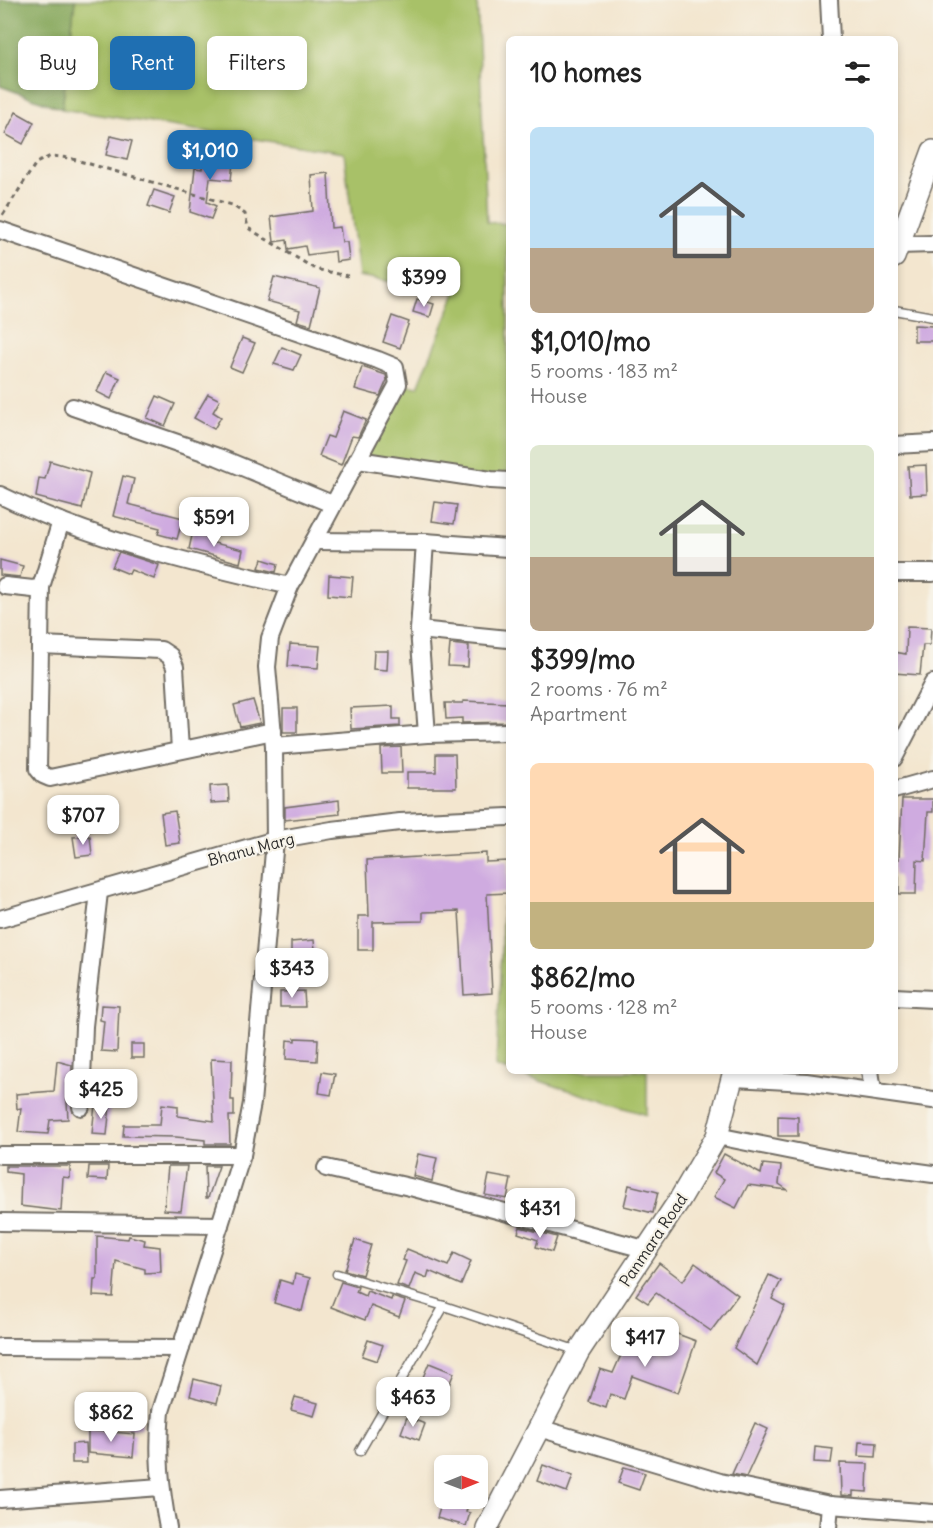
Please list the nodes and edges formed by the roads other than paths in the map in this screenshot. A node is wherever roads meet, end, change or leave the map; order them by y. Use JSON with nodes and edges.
{"nodes":[{"id":1,"x":829,"y":0,"type":"edge"},
{"id":2,"x":831,"y":36,"type":"edge"},
{"id":3,"x":933,"y":151,"type":"edge"},
{"id":4,"x":0,"y":230,"type":"edge"},
{"id":5,"x":933,"y":244,"type":"edge"},
{"id":6,"x":898,"y":246,"type":"edge"},
{"id":7,"x":898,"y":251,"type":"edge"},
{"id":8,"x":898,"y":311,"type":"edge"},
{"id":9,"x":933,"y":317,"type":"edge"},
{"id":10,"x":73,"y":407,"type":"dead end"},
{"id":11,"x":933,"y":443,"type":"edge"},
{"id":12,"x":898,"y":445,"type":"edge"},
{"id":13,"x":358,"y":460,"type":"junction"},
{"id":14,"x":506,"y":481,"type":"edge"},
{"id":15,"x":0,"y":495,"type":"edge"},
{"id":16,"x":332,"y":504,"type":"junction"},
{"id":17,"x":61,"y":520,"type":"junction"},
{"id":18,"x":314,"y":541,"type":"junction"},
{"id":19,"x":425,"y":542,"type":"junction"},
{"id":20,"x":506,"y":548,"type":"edge"},
{"id":21,"x":898,"y":573,"type":"edge"},
{"id":22,"x":933,"y":573,"type":"edge"},
{"id":23,"x":5,"y":586,"type":"dead end"},
{"id":24,"x":290,"y":586,"type":"junction"},
{"id":25,"x":41,"y":587,"type":"junction"},
{"id":26,"x":419,"y":630,"type":"junction"},
{"id":27,"x":506,"y":639,"type":"edge"},
{"id":28,"x":40,"y":645,"type":"junction"},
{"id":29,"x":933,"y":683,"type":"edge"},
{"id":30,"x":506,"y":732,"type":"edge"},
{"id":31,"x":427,"y":734,"type":"junction"},
{"id":32,"x":274,"y":739,"type":"junction"},
{"id":33,"x":180,"y":750,"type":"junction"},
{"id":34,"x":898,"y":750,"type":"edge"},
{"id":35,"x":933,"y":779,"type":"edge"},
{"id":36,"x":898,"y":789,"type":"edge"},
{"id":37,"x":506,"y":817,"type":"edge"},
{"id":38,"x":275,"y":840,"type":"junction"},
{"id":39,"x":99,"y":892,"type":"junction"},
{"id":40,"x":0,"y":919,"type":"edge"},
{"id":41,"x":898,"y":997,"type":"edge"},
{"id":42,"x":933,"y":999,"type":"edge"},
{"id":43,"x":870,"y":1074,"type":"edge"},
{"id":44,"x":734,"y":1075,"type":"edge"},
{"id":45,"x":873,"y":1090,"type":"junction"},
{"id":46,"x":933,"y":1100,"type":"edge"},
{"id":47,"x":81,"y":1107,"type":"dead end"},
{"id":48,"x":717,"y":1136,"type":"junction"},
{"id":49,"x":0,"y":1155,"type":"edge"},
{"id":50,"x":242,"y":1155,"type":"junction"},
{"id":51,"x":326,"y":1168,"type":"dead end"},
{"id":52,"x":933,"y":1174,"type":"edge"},
{"id":53,"x":0,"y":1221,"type":"edge"},
{"id":54,"x":220,"y":1225,"type":"junction"},
{"id":55,"x":648,"y":1250,"type":"junction"},
{"id":56,"x":337,"y":1274,"type":"dead end"},
{"id":57,"x":444,"y":1306,"type":"junction"},
{"id":58,"x":0,"y":1347,"type":"edge"},
{"id":59,"x":181,"y":1348,"type":"junction"},
{"id":60,"x":579,"y":1351,"type":"junction"},
{"id":61,"x":539,"y":1428,"type":"junction"},
{"id":62,"x":360,"y":1451,"type":"dead end"},
{"id":63,"x":160,"y":1487,"type":"junction"},
{"id":64,"x":0,"y":1499,"type":"edge"},
{"id":65,"x":830,"y":1505,"type":"junction"},
{"id":66,"x":933,"y":1514,"type":"edge"},
{"id":67,"x":168,"y":1528,"type":"edge"},
{"id":68,"x":487,"y":1528,"type":"edge"},
{"id":69,"x":828,"y":1528,"type":"edge"}],
"edges":[{"from":1,"to":2,"type":"street"},
{"from":3,"to":6,"type":"street"},
{"from":4,"to":13,"type":"street"},
{"from":5,"to":7,"type":"street"},
{"from":8,"to":9,"type":"lane"},
{"from":10,"to":16,"type":"street"},
{"from":11,"to":12,"type":"street"},
{"from":13,"to":14,"type":"street"},
{"from":13,"to":16,"type":"street"},
{"from":15,"to":17,"type":"street"},
{"from":16,"to":18,"type":"street"},
{"from":17,"to":24,"type":"street"},
{"from":17,"to":25,"type":"street"},
{"from":18,"to":19,"type":"street"},
{"from":18,"to":24,"type":"street"},
{"from":19,"to":20,"type":"street"},
{"from":19,"to":26,"type":"street"},
{"from":21,"to":22,"type":"street"},
{"from":23,"to":25,"type":"street"},
{"from":24,"to":32,"type":"street"},
{"from":25,"to":28,"type":"street"},
{"from":26,"to":27,"type":"street"},
{"from":26,"to":31,"type":"street"},
{"from":28,"to":33,"type":"street"},
{"from":28,"to":33,"type":"street"},
{"from":29,"to":34,"type":"street"},
{"from":30,"to":31,"type":"street"},
{"from":31,"to":32,"type":"street"},
{"from":32,"to":33,"type":"street"},
{"from":32,"to":38,"type":"street"},
{"from":35,"to":36,"type":"street"},
{"from":37,"to":38,"type":"street","name":"Bhanu Marg"},
{"from":38,"to":39,"type":"street","name":"Bhanu Marg"},
{"from":38,"to":50,"type":"street"},
{"from":39,"to":40,"type":"street","name":"Bhanu Marg"},
{"from":39,"to":47,"type":"street"},
{"from":41,"to":42,"type":"street"},
{"from":43,"to":45,"type":"street"},
{"from":44,"to":45,"type":"street"},
{"from":44,"to":48,"type":"street","name":"Panmara Road"},
{"from":45,"to":46,"type":"street"},
{"from":48,"to":52,"type":"street"},
{"from":48,"to":55,"type":"street","name":"Panmara Road"},
{"from":49,"to":50,"type":"street"},
{"from":50,"to":54,"type":"street"},
{"from":51,"to":55,"type":"street"},
{"from":53,"to":54,"type":"street"},
{"from":54,"to":59,"type":"street"},
{"from":55,"to":60,"type":"street","name":"Panmara Road"},
{"from":56,"to":57,"type":"lane"},
{"from":57,"to":60,"type":"lane"},
{"from":57,"to":62,"type":"lane"},
{"from":58,"to":59,"type":"street"},
{"from":59,"to":63,"type":"street"},
{"from":60,"to":61,"type":"street","name":"Panmara Road"},
{"from":61,"to":65,"type":"street"},
{"from":61,"to":68,"type":"street","name":"Panmara Road"},
{"from":63,"to":64,"type":"street"},
{"from":63,"to":67,"type":"street"},
{"from":65,"to":66,"type":"street"},
{"from":65,"to":69,"type":"street"}]}
